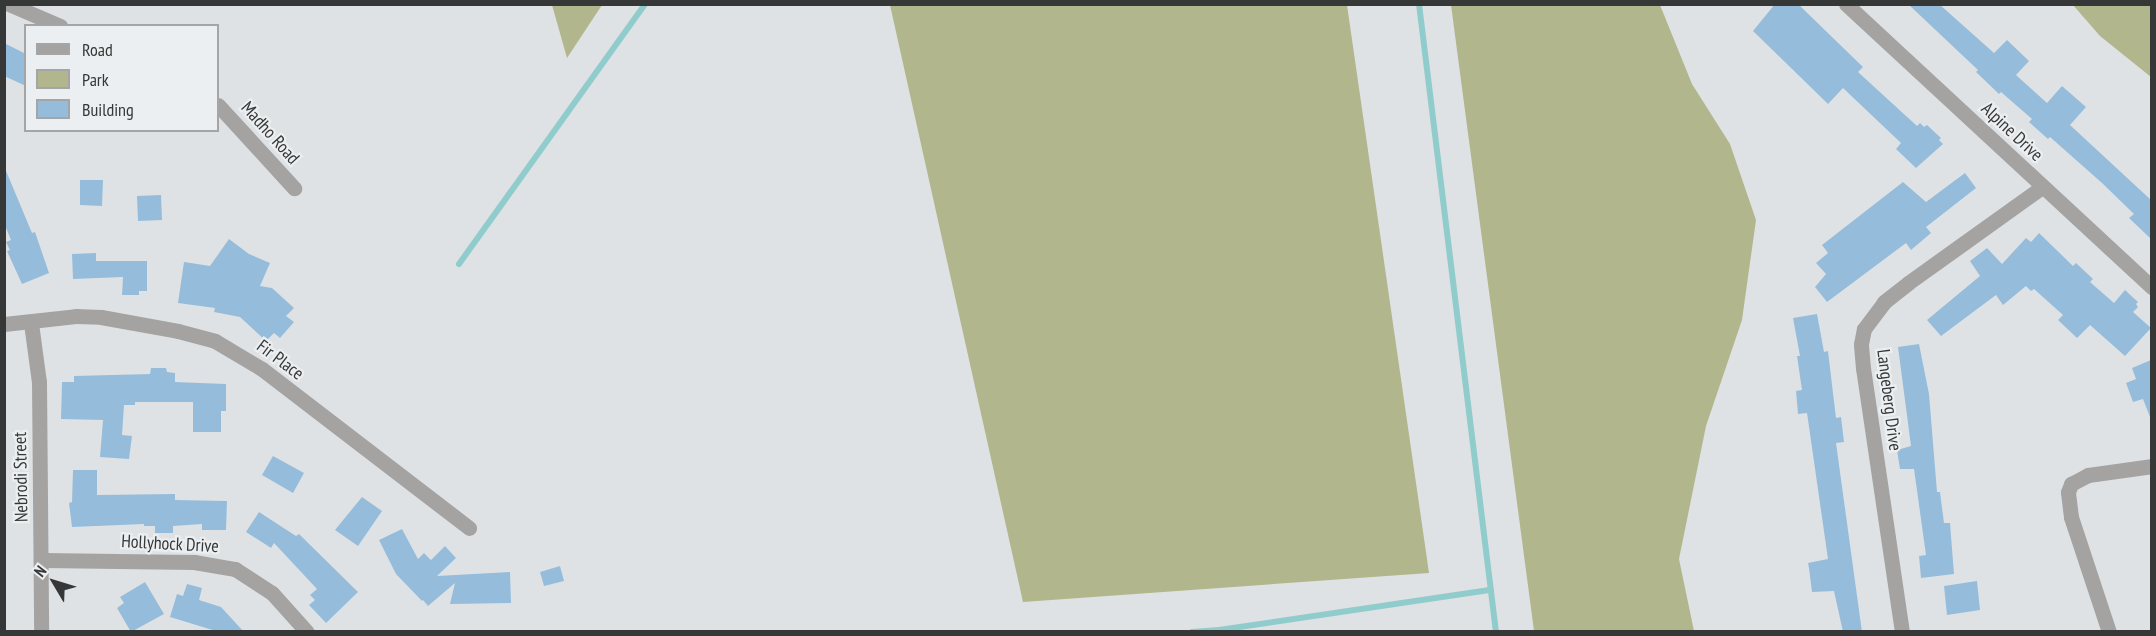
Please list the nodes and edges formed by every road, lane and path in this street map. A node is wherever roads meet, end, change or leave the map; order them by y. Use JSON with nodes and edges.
{"nodes":[{"id":1,"x":9,"y":4,"type":"edge"},
{"id":2,"x":1846,"y":4,"type":"edge"},
{"id":3,"x":55,"y":24,"type":"edge"},
{"id":4,"x":219,"y":106,"type":"edge"},
{"id":5,"x":2042,"y":187,"type":"junction"},
{"id":6,"x":294,"y":188,"type":"dead end"},
{"id":7,"x":2151,"y":286,"type":"edge"},
{"id":8,"x":31,"y":323,"type":"junction"},
{"id":9,"x":4,"y":324,"type":"edge"},
{"id":10,"x":2151,"y":466,"type":"edge"},
{"id":11,"x":469,"y":528,"type":"dead end"},
{"id":12,"x":42,"y":560,"type":"junction"},
{"id":13,"x":41,"y":632,"type":"edge"},
{"id":14,"x":307,"y":632,"type":"edge"},
{"id":15,"x":1902,"y":632,"type":"edge"},
{"id":16,"x":2109,"y":632,"type":"edge"}],
"edges":[{"from":1,"to":3,"type":"street"},
{"from":2,"to":5,"type":"street","name":"Alpine Drive"},
{"from":4,"to":6,"type":"street","name":"Madho Road"},
{"from":5,"to":7,"type":"street","name":"Alpine Drive"},
{"from":5,"to":15,"type":"street","name":"Langeberg Drive"},
{"from":8,"to":9,"type":"street","name":"Fir Place"},
{"from":8,"to":11,"type":"street","name":"Fir Place"},
{"from":8,"to":12,"type":"street","name":"Nebrodi Street"},
{"from":10,"to":16,"type":"street"},
{"from":12,"to":13,"type":"street","name":"Nebrodi Street"},
{"from":12,"to":14,"type":"street","name":"Hollyhock Drive"}]}
